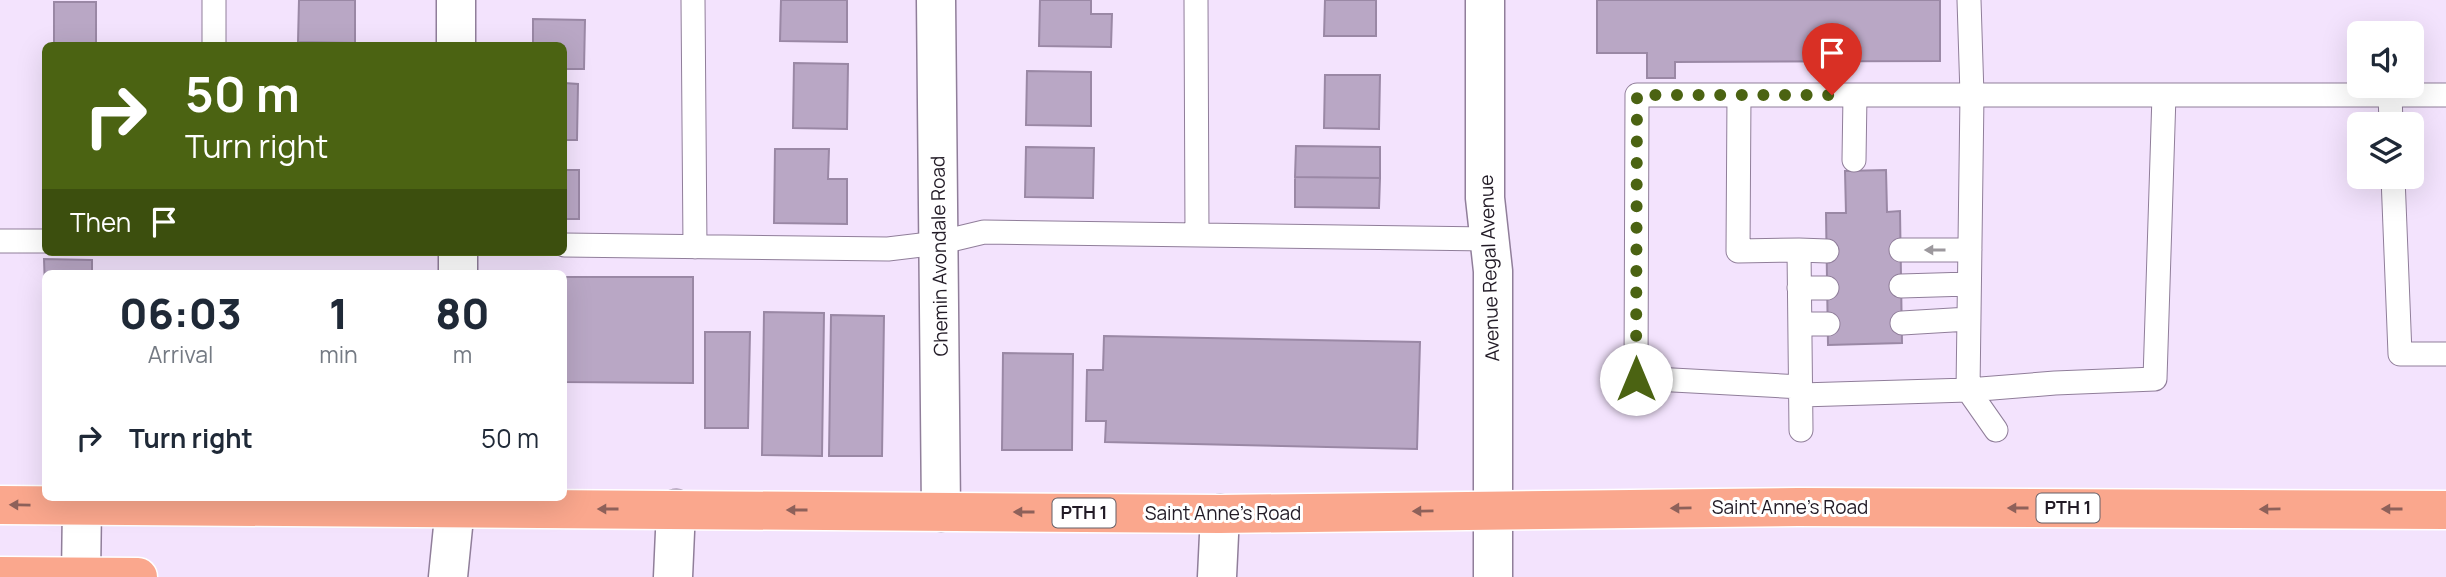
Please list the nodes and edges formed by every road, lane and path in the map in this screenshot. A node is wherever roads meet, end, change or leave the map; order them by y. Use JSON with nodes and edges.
{"nodes":[{"id":1,"x":214,"y":0,"type":"edge"},
{"id":2,"x":456,"y":0,"type":"edge"},
{"id":3,"x":693,"y":0,"type":"edge"},
{"id":4,"x":936,"y":0,"type":"edge"},
{"id":5,"x":1196,"y":0,"type":"edge"},
{"id":6,"x":1485,"y":0,"type":"edge"},
{"id":7,"x":1969,"y":0,"type":"edge"},
{"id":8,"x":214,"y":42,"type":"edge"},
{"id":9,"x":456,"y":42,"type":"edge"},
{"id":10,"x":2347,"y":94,"type":"edge"},
{"id":11,"x":2424,"y":94,"type":"edge"},
{"id":12,"x":2446,"y":94,"type":"edge"},
{"id":13,"x":1739,"y":95,"type":"junction"},
{"id":14,"x":1855,"y":95,"type":"junction"},
{"id":15,"x":1972,"y":95,"type":"junction"},
{"id":16,"x":2164,"y":95,"type":"junction"},
{"id":17,"x":1854,"y":160,"type":"dead end"},
{"id":18,"x":2393,"y":189,"type":"edge"},
{"id":19,"x":1197,"y":235,"type":"junction"},
{"id":20,"x":1488,"y":239,"type":"junction"},
{"id":21,"x":0,"y":241,"type":"edge"},
{"id":22,"x":42,"y":241,"type":"edge"},
{"id":23,"x":938,"y":243,"type":"junction"},
{"id":24,"x":567,"y":245,"type":"edge"},
{"id":25,"x":695,"y":247,"type":"junction"},
{"id":26,"x":1799,"y":250,"type":"junction"},
{"id":27,"x":1901,"y":250,"type":"dead end"},
{"id":28,"x":1970,"y":250,"type":"junction"},
{"id":29,"x":1827,"y":251,"type":"dead end"},
{"id":30,"x":1969,"y":284,"type":"junction"},
{"id":31,"x":1901,"y":286,"type":"dead end"},
{"id":32,"x":1799,"y":288,"type":"junction"},
{"id":33,"x":1827,"y":288,"type":"dead end"},
{"id":34,"x":1969,"y":319,"type":"junction"},
{"id":35,"x":1902,"y":323,"type":"dead end"},
{"id":36,"x":1800,"y":324,"type":"junction"},
{"id":37,"x":1828,"y":324,"type":"dead end"},
{"id":38,"x":2446,"y":354,"type":"edge"},
{"id":39,"x":1968,"y":390,"type":"junction"},
{"id":40,"x":1801,"y":391,"type":"junction"},
{"id":41,"x":1801,"y":430,"type":"dead end"},
{"id":42,"x":1996,"y":430,"type":"dead end"},
{"id":43,"x":456,"y":503,"type":"edge"},
{"id":44,"x":0,"y":505,"type":"edge"},
{"id":45,"x":82,"y":505,"type":"junction"},
{"id":46,"x":676,"y":509,"type":"junction"},
{"id":47,"x":1492,"y":510,"type":"junction"},
{"id":48,"x":2446,"y":510,"type":"edge"},
{"id":49,"x":941,"y":512,"type":"junction"},
{"id":50,"x":1220,"y":514,"type":"junction"},
{"id":51,"x":0,"y":576,"type":"edge"},
{"id":52,"x":81,"y":577,"type":"edge"},
{"id":53,"x":138,"y":577,"type":"edge"},
{"id":54,"x":448,"y":577,"type":"edge"},
{"id":55,"x":673,"y":577,"type":"edge"},
{"id":56,"x":1217,"y":577,"type":"edge"},
{"id":57,"x":1493,"y":577,"type":"edge"}],
"edges":[{"from":1,"to":8,"type":"lane"},
{"from":2,"to":9,"type":"street"},
{"from":3,"to":25,"type":"lane"},
{"from":4,"to":23,"type":"street","name":"Chemin Avondale Road"},
{"from":5,"to":19,"type":"lane"},
{"from":6,"to":20,"type":"street","name":"Avenue Regal Avenue"},
{"from":7,"to":15,"type":"lane"},
{"from":10,"to":16,"type":"lane"},
{"from":11,"to":12,"type":"lane"},
{"from":13,"to":14,"type":"lane"},
{"from":13,"to":26,"type":"lane"},
{"from":13,"to":40,"type":"lane"},
{"from":14,"to":15,"type":"lane"},
{"from":14,"to":17,"type":"lane"},
{"from":15,"to":16,"type":"lane"},
{"from":15,"to":28,"type":"lane"},
{"from":16,"to":39,"type":"lane"},
{"from":18,"to":38,"type":"lane"},
{"from":19,"to":20,"type":"lane"},
{"from":19,"to":23,"type":"lane"},
{"from":20,"to":47,"type":"street","name":"Avenue Regal Avenue"},
{"from":21,"to":22,"type":"lane"},
{"from":23,"to":25,"type":"lane"},
{"from":23,"to":49,"type":"street","name":"Chemin Avondale Road"},
{"from":24,"to":25,"type":"lane"},
{"from":26,"to":29,"type":"lane"},
{"from":26,"to":32,"type":"lane"},
{"from":28,"to":27,"type":"lane","one_way":true},
{"from":28,"to":30,"type":"lane"},
{"from":30,"to":31,"type":"lane"},
{"from":30,"to":34,"type":"lane"},
{"from":32,"to":33,"type":"lane"},
{"from":32,"to":36,"type":"lane"},
{"from":34,"to":35,"type":"lane"},
{"from":34,"to":39,"type":"lane"},
{"from":36,"to":37,"type":"lane"},
{"from":36,"to":40,"type":"lane"},
{"from":39,"to":40,"type":"lane"},
{"from":39,"to":42,"type":"lane"},
{"from":40,"to":41,"type":"lane"},
{"from":43,"to":45,"type":"highway","name":"Saint Anne's Road","number":"PTH 1"},
{"from":46,"to":43,"type":"highway","name":"Saint Anne's Road","number":"PTH 1","one_way":true},
{"from":43,"to":54,"type":"street"},
{"from":45,"to":44,"type":"highway","name":"Saint Anne's Road","number":"PTH 1","one_way":true},
{"from":45,"to":52,"type":"street"},
{"from":49,"to":46,"type":"highway","name":"Saint Anne's Road","number":"PTH 1","one_way":true},
{"from":46,"to":55,"type":"street"},
{"from":48,"to":47,"type":"highway","name":"Saint Anne's Road","number":"PTH 1","one_way":true},
{"from":47,"to":50,"type":"highway","name":"Saint Anne's Road","number":"PTH 1","one_way":true},
{"from":47,"to":57,"type":"street","name":"Avenue Regal Avenue"},
{"from":50,"to":49,"type":"highway","name":"Saint Anne's Road","number":"PTH 1","one_way":true},
{"from":50,"to":56,"type":"street"},
{"from":51,"to":52,"type":"highway"},
{"from":52,"to":53,"type":"highway"}]}
